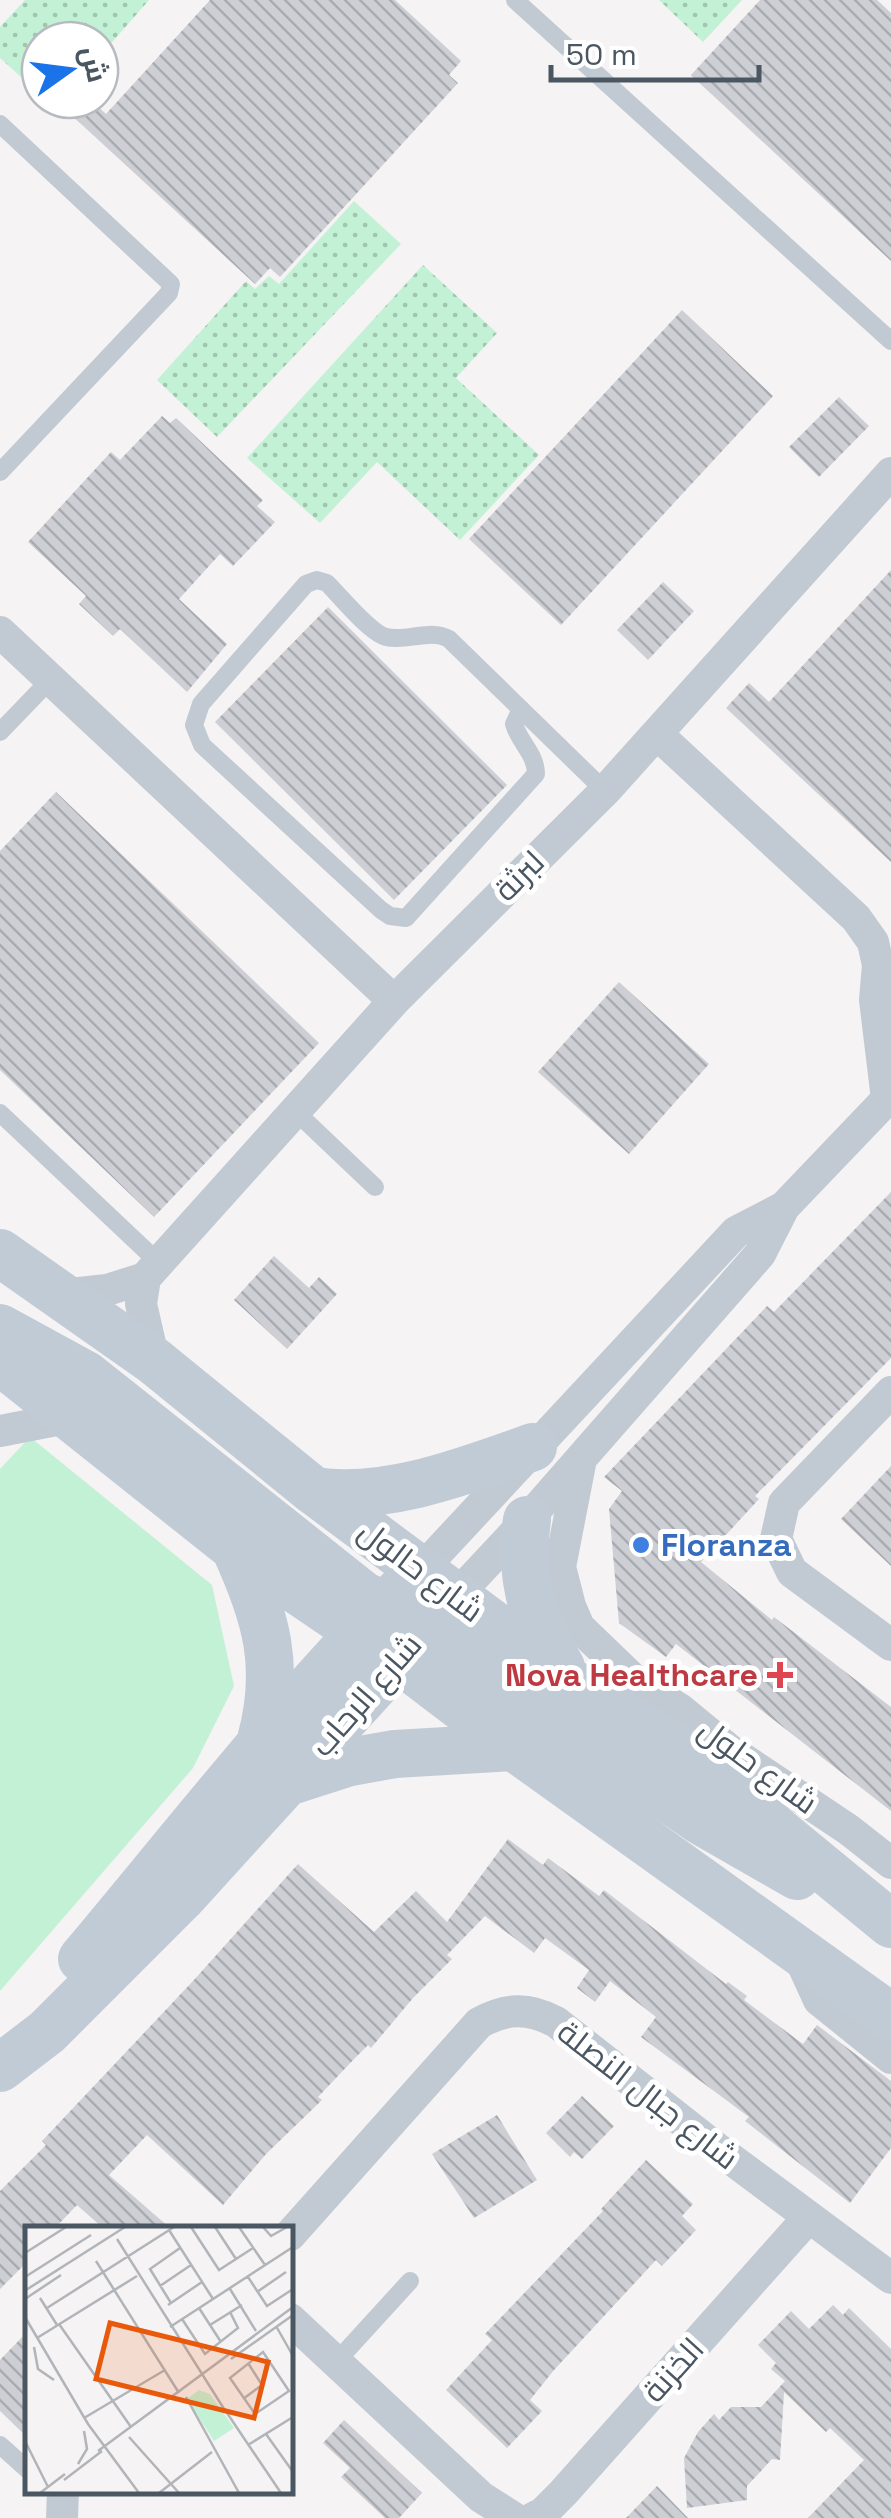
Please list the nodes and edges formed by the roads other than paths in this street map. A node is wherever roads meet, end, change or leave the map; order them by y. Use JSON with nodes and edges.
{"nodes":[{"id":1,"x":515,"y":0,"type":"edge"},
{"id":2,"x":0,"y":124,"type":"edge"},
{"id":3,"x":891,"y":341,"type":"edge"},
{"id":4,"x":0,"y":472,"type":"edge"},
{"id":5,"x":891,"y":473,"type":"edge"},
{"id":6,"x":5,"y":647,"type":"edge"},
{"id":7,"x":50,"y":679,"type":"junction"},
{"id":8,"x":521,"y":709,"type":"junction"},
{"id":9,"x":0,"y":732,"type":"edge"},
{"id":10,"x":657,"y":734,"type":"junction"},
{"id":11,"x":605,"y":791,"type":"junction"},
{"id":12,"x":394,"y":1001,"type":"junction"},
{"id":13,"x":883,"y":1004,"type":"edge"},
{"id":14,"x":889,"y":1097,"type":"edge"},
{"id":15,"x":295,"y":1112,"type":"junction"},
{"id":16,"x":0,"y":1113,"type":"edge"},
{"id":17,"x":375,"y":1186,"type":"dead end"},
{"id":18,"x":784,"y":1207,"type":"junction"},
{"id":19,"x":0,"y":1253,"type":"edge"},
{"id":20,"x":152,"y":1270,"type":"junction"},
{"id":21,"x":61,"y":1295,"type":"junction"},
{"id":22,"x":0,"y":1328,"type":"edge"},
{"id":23,"x":0,"y":1362,"type":"edge"},
{"id":24,"x":154,"y":1362,"type":"junction"},
{"id":25,"x":891,"y":1392,"type":"edge"},
{"id":26,"x":72,"y":1417,"type":"junction"},
{"id":27,"x":0,"y":1431,"type":"edge"},
{"id":28,"x":533,"y":1447,"type":"junction"},
{"id":29,"x":582,"y":1454,"type":"junction"},
{"id":30,"x":314,"y":1491,"type":"junction"},
{"id":31,"x":527,"y":1520,"type":"junction"},
{"id":32,"x":235,"y":1548,"type":"junction"},
{"id":33,"x":438,"y":1583,"type":"junction"},
{"id":34,"x":389,"y":1633,"type":"junction"},
{"id":35,"x":891,"y":1645,"type":"edge"},
{"id":36,"x":584,"y":1692,"type":"junction"},
{"id":37,"x":261,"y":1740,"type":"junction"},
{"id":38,"x":514,"y":1747,"type":"junction"},
{"id":39,"x":679,"y":1750,"type":"junction"},
{"id":40,"x":731,"y":1751,"type":"junction"},
{"id":41,"x":291,"y":1781,"type":"junction"},
{"id":42,"x":891,"y":1863,"type":"edge"},
{"id":43,"x":891,"y":1927,"type":"edge"},
{"id":44,"x":796,"y":1950,"type":"junction"},
{"id":45,"x":891,"y":2016,"type":"edge"},
{"id":46,"x":891,"y":2058,"type":"edge"},
{"id":47,"x":0,"y":2065,"type":"edge"},
{"id":48,"x":808,"y":2218,"type":"junction"},
{"id":49,"x":292,"y":2233,"type":"edge"},
{"id":50,"x":891,"y":2278,"type":"edge"},
{"id":51,"x":410,"y":2281,"type":"dead end"},
{"id":52,"x":292,"y":2321,"type":"edge"},
{"id":53,"x":336,"y":2362,"type":"junction"},
{"id":54,"x":0,"y":2446,"type":"edge"},
{"id":55,"x":25,"y":2467,"type":"edge"},
{"id":56,"x":63,"y":2493,"type":"edge"},
{"id":57,"x":62,"y":2518,"type":"edge"},
{"id":58,"x":514,"y":2518,"type":"edge"},
{"id":59,"x":534,"y":2518,"type":"edge"}],
"edges":[{"from":1,"to":3,"type":"lane"},
{"from":2,"to":4,"type":"lane"},
{"from":5,"to":10,"type":"street","name":"لبرثة"},
{"from":6,"to":7,"type":"street"},
{"from":7,"to":9,"type":"lane"},
{"from":7,"to":12,"type":"street"},
{"from":8,"to":8,"type":"lane"},
{"from":8,"to":11,"type":"lane"},
{"from":10,"to":11,"type":"street","name":"لبرثة"},
{"from":10,"to":13,"type":"street"},
{"from":11,"to":12,"type":"street","name":"لبرثة"},
{"from":12,"to":15,"type":"street","name":"لبرثة"},
{"from":13,"to":14,"type":"street"},
{"from":14,"to":18,"type":"street","name":"شارع الرحاب"},
{"from":15,"to":17,"type":"lane"},
{"from":15,"to":20,"type":"street","name":"لبرثة"},
{"from":16,"to":20,"type":"lane"},
{"from":18,"to":28,"type":"street","name":"شارع الرحاب"},
{"from":18,"to":29,"type":"street","name":"شارع الرحاب"},
{"from":19,"to":21,"type":"main road","name":"شارع حالول"},
{"from":20,"to":21,"type":"street"},
{"from":20,"to":24,"type":"street"},
{"from":21,"to":24,"type":"main road","name":"شارع حالول"},
{"from":22,"to":34,"type":"main road"},
{"from":23,"to":26,"type":"main road"},
{"from":24,"to":30,"type":"main road","name":"شارع حالول"},
{"from":25,"to":35,"type":"street"},
{"from":26,"to":27,"type":"street"},
{"from":26,"to":32,"type":"main road"},
{"from":28,"to":30,"type":"main road"},
{"from":28,"to":33,"type":"street","name":"شارع الرحاب"},
{"from":29,"to":31,"type":"street","name":"شارع الرحاب"},
{"from":29,"to":40,"type":"street","name":"شارع حلول"},
{"from":30,"to":33,"type":"main road","name":"شارع حالول"},
{"from":31,"to":33,"type":"street","name":"شارع الرحاب"},
{"from":31,"to":36,"type":"main road"},
{"from":32,"to":34,"type":"main road"},
{"from":32,"to":37,"type":"main road"},
{"from":33,"to":34,"type":"main road","name":"شارع الرحاب"},
{"from":33,"to":36,"type":"main road","name":"شارع حالول"},
{"from":34,"to":37,"type":"main road","name":"شارع الرحاب"},
{"from":34,"to":38,"type":"main road"},
{"from":34,"to":41,"type":"main road","name":"شارع الرحاب"},
{"from":34,"to":43,"type":"main road"},
{"from":36,"to":39,"type":"main road","name":"شارع حالول"},
{"from":37,"to":47,"type":"main road","name":"شارع الرحاب"},
{"from":38,"to":41,"type":"main road"},
{"from":38,"to":44,"type":"main road"},
{"from":39,"to":40,"type":"main road"},
{"from":39,"to":43,"type":"main road","name":"شارع حالول"},
{"from":40,"to":42,"type":"street","name":"شارع حلول"},
{"from":41,"to":47,"type":"main road","name":"شارع الرحاب"},
{"from":44,"to":45,"type":"main road"},
{"from":44,"to":46,"type":"street"},
{"from":48,"to":49,"type":"street","name":"شارع جبال النصلة"},
{"from":48,"to":50,"type":"street","name":"شارع جبال النصلة"},
{"from":48,"to":59,"type":"street","name":"الخزنة"},
{"from":51,"to":53,"type":"lane"},
{"from":52,"to":53,"type":"street"},
{"from":53,"to":58,"type":"street"},
{"from":54,"to":55,"type":"lane"},
{"from":56,"to":57,"type":"street"}]}
